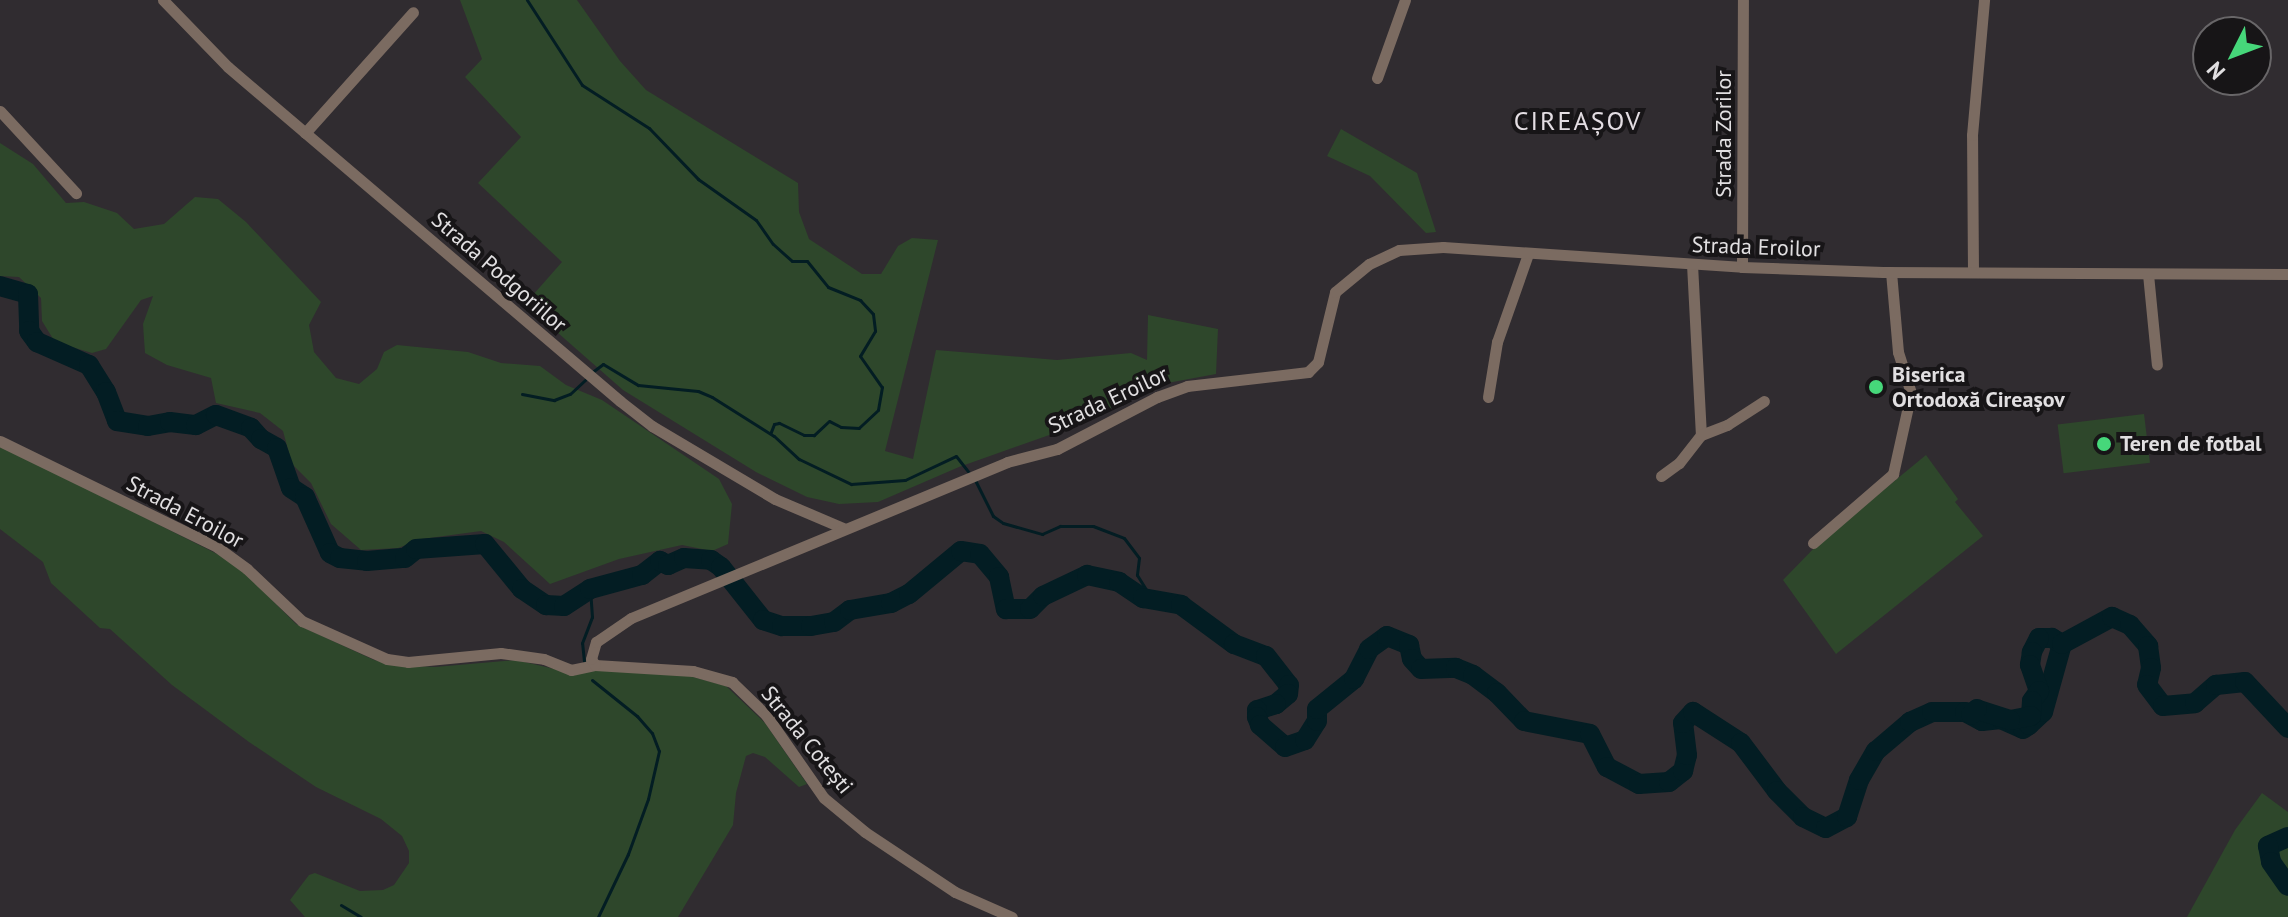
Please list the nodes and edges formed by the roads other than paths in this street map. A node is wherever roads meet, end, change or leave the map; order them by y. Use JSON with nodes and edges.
{"nodes":[{"id":1,"x":163,"y":0,"type":"edge"},
{"id":2,"x":1405,"y":0,"type":"edge"},
{"id":3,"x":1743,"y":0,"type":"edge"},
{"id":4,"x":1984,"y":0,"type":"edge"},
{"id":5,"x":413,"y":12,"type":"dead end"},
{"id":6,"x":1377,"y":78,"type":"dead end"},
{"id":7,"x":0,"y":111,"type":"edge"},
{"id":8,"x":305,"y":133,"type":"junction"},
{"id":9,"x":76,"y":193,"type":"dead end"},
{"id":10,"x":1528,"y":254,"type":"junction"},
{"id":11,"x":1692,"y":264,"type":"junction"},
{"id":12,"x":1742,"y":267,"type":"junction"},
{"id":13,"x":1891,"y":272,"type":"junction"},
{"id":14,"x":1973,"y":272,"type":"junction"},
{"id":15,"x":2148,"y":274,"type":"junction"},
{"id":16,"x":2288,"y":274,"type":"edge"},
{"id":17,"x":2157,"y":365,"type":"dead end"},
{"id":18,"x":1488,"y":397,"type":"dead end"},
{"id":19,"x":1764,"y":401,"type":"dead end"},
{"id":20,"x":1701,"y":435,"type":"junction"},
{"id":21,"x":0,"y":441,"type":"edge"},
{"id":22,"x":1661,"y":476,"type":"dead end"},
{"id":23,"x":843,"y":528,"type":"junction"},
{"id":24,"x":1813,"y":543,"type":"dead end"},
{"id":25,"x":595,"y":665,"type":"junction"},
{"id":26,"x":1012,"y":917,"type":"edge"}],
"edges":[{"from":1,"to":8,"type":"street","name":"Strada Podgoriilor"},
{"from":2,"to":6,"type":"street"},
{"from":3,"to":12,"type":"street","name":"Strada Zorilor"},
{"from":4,"to":14,"type":"street"},
{"from":5,"to":8,"type":"street"},
{"from":7,"to":9,"type":"street"},
{"from":8,"to":23,"type":"street","name":"Strada Podgoriilor"},
{"from":10,"to":11,"type":"street","name":"Strada Eroilor"},
{"from":10,"to":18,"type":"street"},
{"from":10,"to":23,"type":"street","name":"Strada Eroilor"},
{"from":11,"to":12,"type":"street","name":"Strada Eroilor"},
{"from":11,"to":20,"type":"street"},
{"from":12,"to":13,"type":"street","name":"Strada Eroilor"},
{"from":13,"to":14,"type":"street","name":"Strada Eroilor"},
{"from":13,"to":24,"type":"street"},
{"from":14,"to":15,"type":"street","name":"Strada Eroilor"},
{"from":15,"to":16,"type":"street","name":"Strada Eroilor"},
{"from":15,"to":17,"type":"street"},
{"from":19,"to":20,"type":"street"},
{"from":20,"to":22,"type":"street"},
{"from":21,"to":25,"type":"street","name":"Strada Eroilor"},
{"from":23,"to":25,"type":"street","name":"Strada Eroilor"},
{"from":25,"to":26,"type":"street","name":"Strada Cotești"}]}
